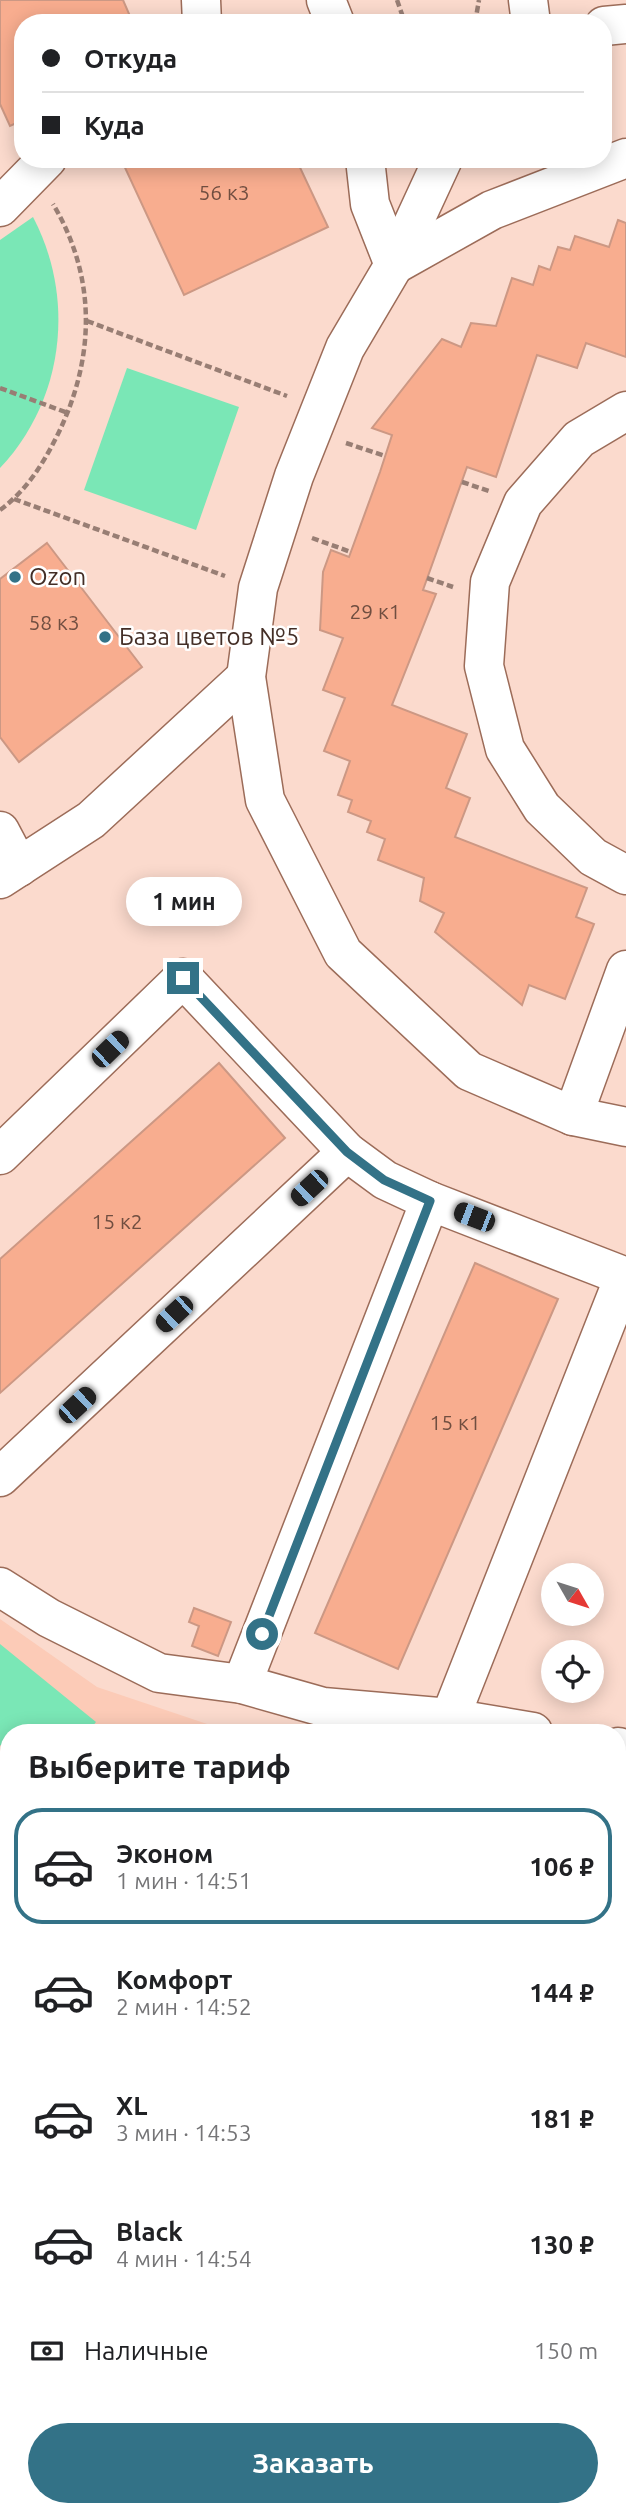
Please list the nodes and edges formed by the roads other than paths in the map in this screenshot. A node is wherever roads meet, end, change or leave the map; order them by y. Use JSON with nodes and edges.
{"nodes":[{"id":1,"x":38,"y":168,"type":"edge"},
{"id":2,"x":366,"y":168,"type":"edge"},
{"id":3,"x":439,"y":168,"type":"edge"},
{"id":4,"x":600,"y":168,"type":"edge"},
{"id":5,"x":0,"y":206,"type":"edge"},
{"id":6,"x":394,"y":265,"type":"junction"},
{"id":7,"x":626,"y":411,"type":"edge"},
{"id":8,"x":246,"y":677,"type":"junction"},
{"id":9,"x":0,"y":831,"type":"edge"},
{"id":10,"x":10,"y":873,"type":"edge"},
{"id":11,"x":626,"y":875,"type":"edge"},
{"id":12,"x":626,"y":970,"type":"edge"},
{"id":13,"x":573,"y":1116,"type":"junction"},
{"id":14,"x":626,"y":1127,"type":"edge"},
{"id":15,"x":347,"y":1152,"type":"junction"},
{"id":16,"x":0,"y":1155,"type":"edge"},
{"id":17,"x":430,"y":1201,"type":"junction"},
{"id":18,"x":625,"y":1277,"type":"edge"},
{"id":19,"x":0,"y":1477,"type":"edge"},
{"id":20,"x":0,"y":1587,"type":"edge"},
{"id":21,"x":243,"y":1685,"type":"junction"},
{"id":22,"x":450,"y":1718,"type":"junction"},
{"id":23,"x":486,"y":1724,"type":"edge"}],
"edges":[{"from":1,"to":5,"type":"street"},
{"from":2,"to":6,"type":"street"},
{"from":3,"to":6,"type":"street"},
{"from":4,"to":6,"type":"street"},
{"from":6,"to":8,"type":"street"},
{"from":7,"to":11,"type":"street"},
{"from":8,"to":10,"type":"street"},
{"from":8,"to":13,"type":"street"},
{"from":9,"to":10,"type":"street"},
{"from":12,"to":13,"type":"street"},
{"from":13,"to":14,"type":"street"},
{"from":15,"to":16,"type":"street"},
{"from":15,"to":17,"type":"street"},
{"from":15,"to":19,"type":"street"},
{"from":17,"to":18,"type":"street"},
{"from":17,"to":21,"type":"street"},
{"from":18,"to":22,"type":"street"},
{"from":20,"to":21,"type":"street"},
{"from":21,"to":22,"type":"street"},
{"from":22,"to":23,"type":"street"}]}
